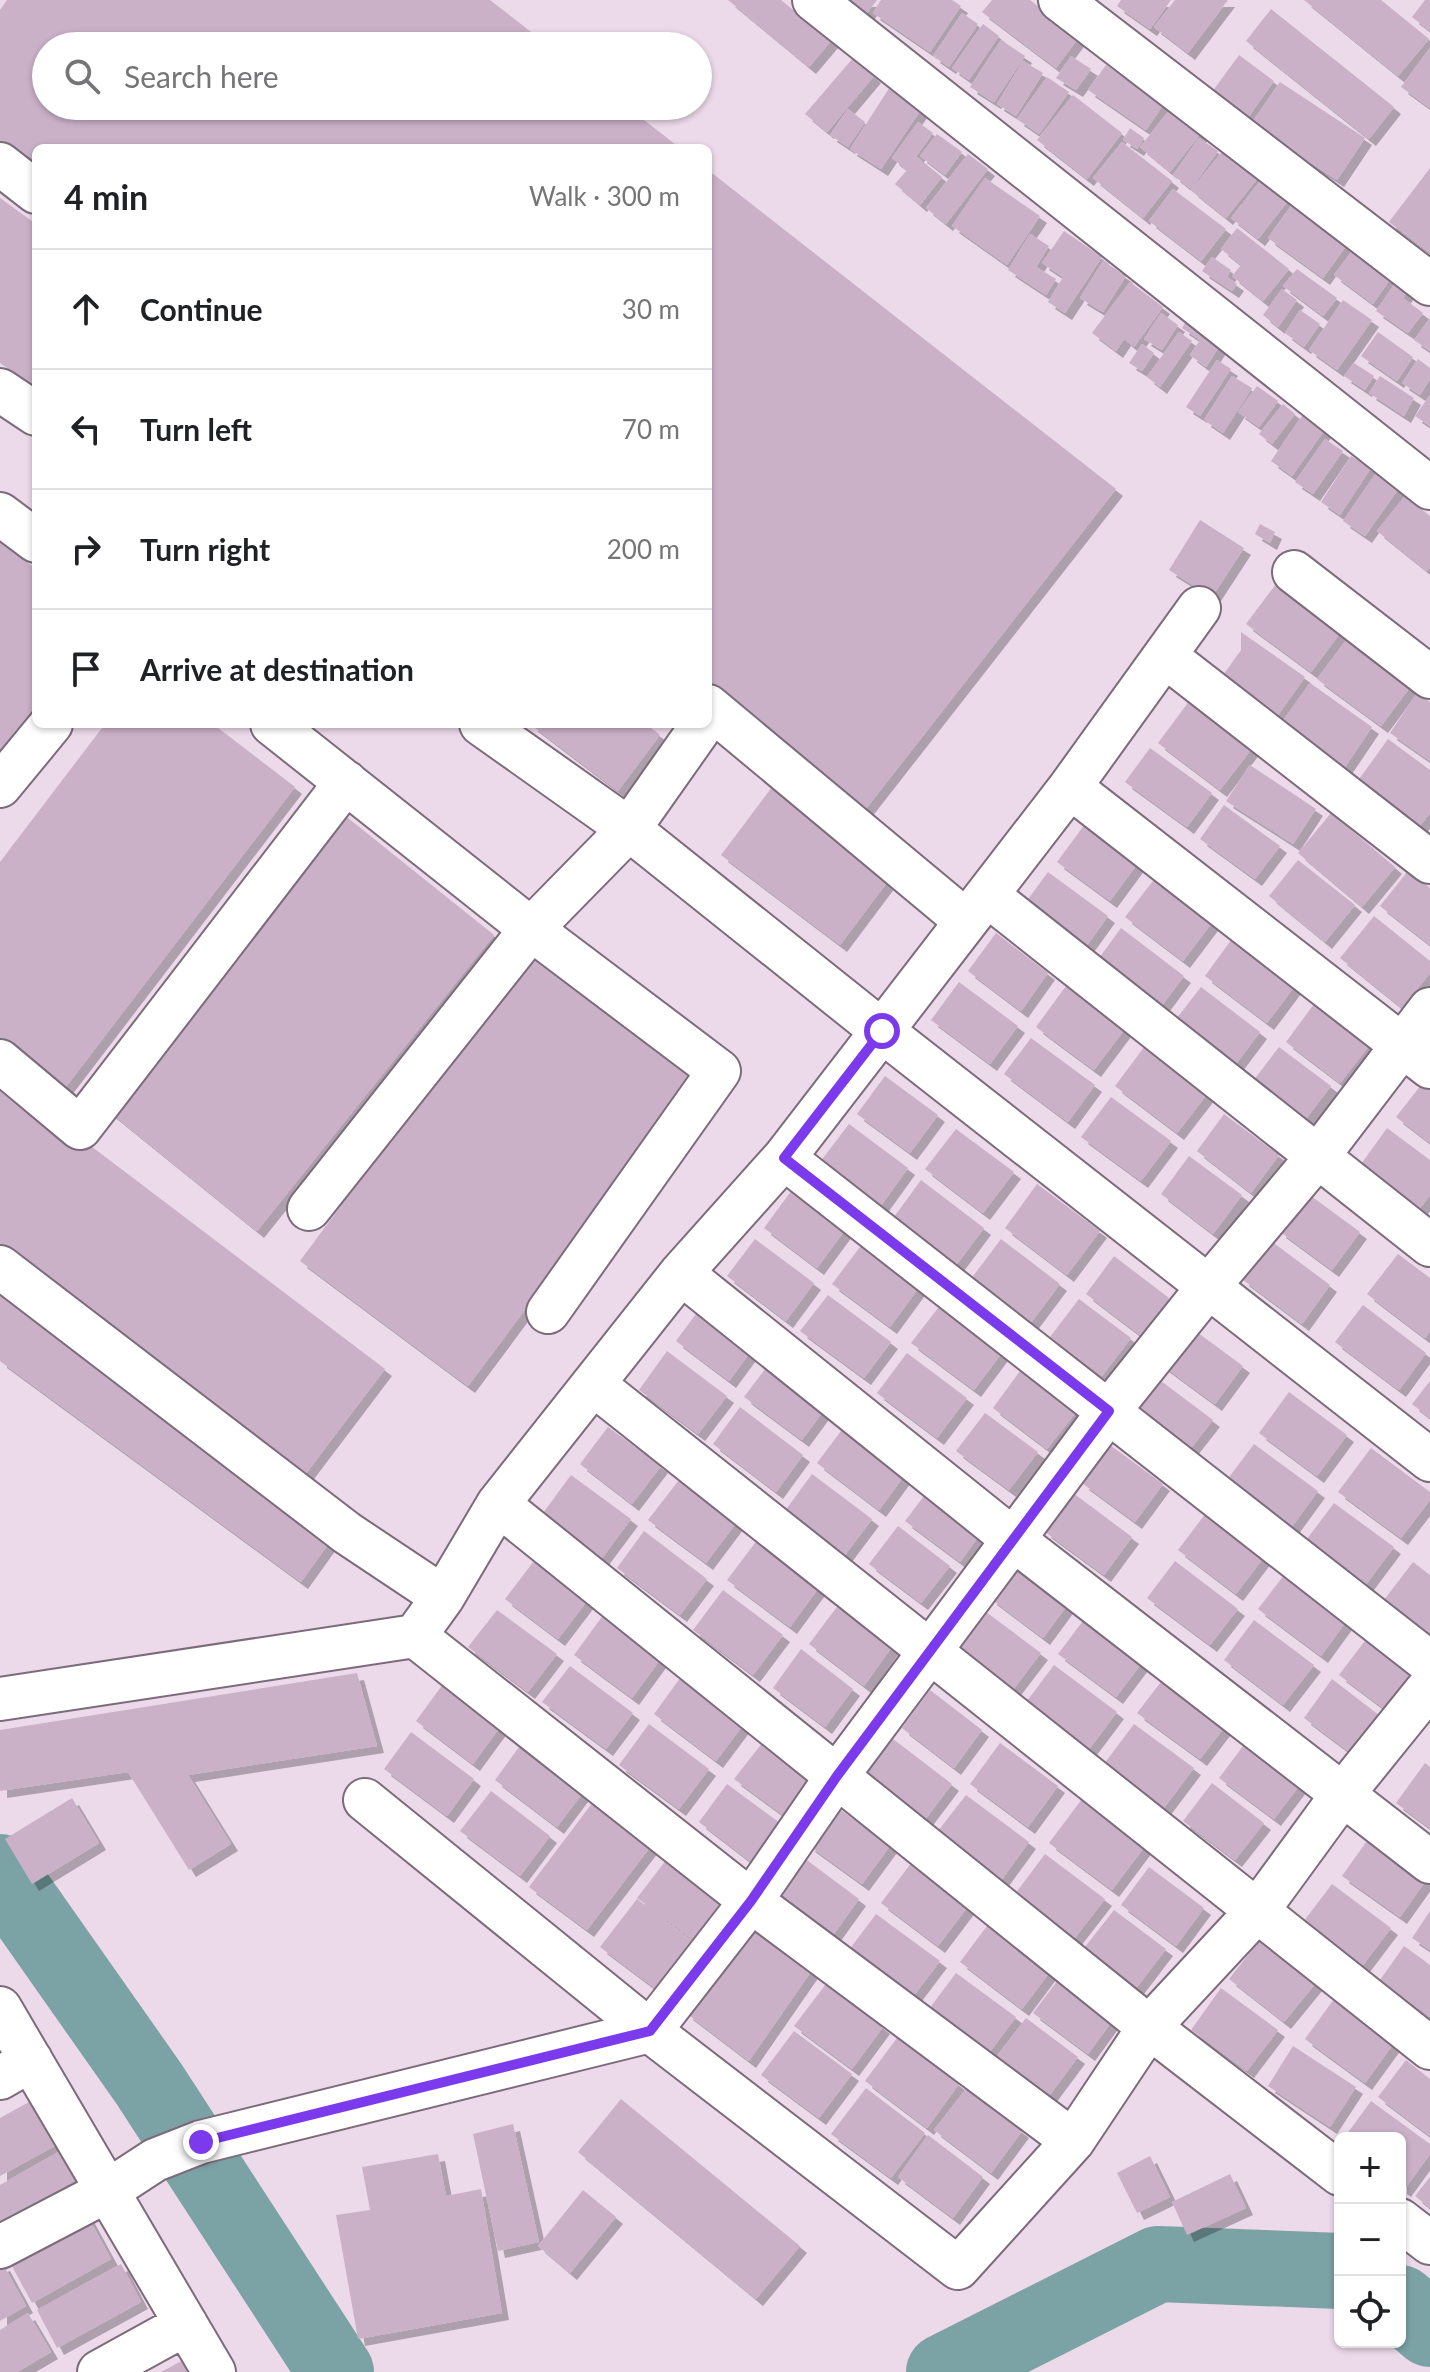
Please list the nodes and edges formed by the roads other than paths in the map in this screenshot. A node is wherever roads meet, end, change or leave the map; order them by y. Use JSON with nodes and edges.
{"nodes":[{"id":1,"x":814,"y":0,"type":"edge"},
{"id":2,"x":1060,"y":0,"type":"edge"},
{"id":3,"x":0,"y":164,"type":"edge"},
{"id":4,"x":32,"y":189,"type":"edge"},
{"id":5,"x":1430,"y":284,"type":"edge"},
{"id":6,"x":0,"y":390,"type":"edge"},
{"id":7,"x":32,"y":411,"type":"edge"},
{"id":8,"x":1430,"y":488,"type":"edge"},
{"id":9,"x":0,"y":514,"type":"edge"},
{"id":10,"x":32,"y":538,"type":"edge"},
{"id":11,"x":1294,"y":572,"type":"dead end"},
{"id":12,"x":1199,"y":608,"type":"dead end"},
{"id":13,"x":1165,"y":656,"type":"junction"},
{"id":14,"x":1430,"y":677,"type":"edge"},
{"id":15,"x":712,"y":717,"type":"edge"},
{"id":16,"x":48,"y":728,"type":"edge"},
{"id":17,"x":277,"y":728,"type":"edge"},
{"id":18,"x":487,"y":728,"type":"edge"},
{"id":19,"x":698,"y":728,"type":"edge"},
{"id":20,"x":346,"y":782,"type":"junction"},
{"id":21,"x":0,"y":786,"type":"edge"},
{"id":22,"x":1070,"y":787,"type":"junction"},
{"id":23,"x":629,"y":829,"type":"junction"},
{"id":24,"x":1430,"y":862,"type":"edge"},
{"id":25,"x":976,"y":908,"type":"junction"},
{"id":26,"x":531,"y":929,"type":"junction"},
{"id":27,"x":1430,"y":1009,"type":"edge"},
{"id":28,"x":882,"y":1031,"type":"junction"},
{"id":29,"x":1416,"y":1056,"type":"edge"},
{"id":30,"x":0,"y":1061,"type":"edge"},
{"id":31,"x":1318,"y":1156,"type":"junction"},
{"id":32,"x":784,"y":1158,"type":"junction"},
{"id":33,"x":309,"y":1209,"type":"dead end"},
{"id":34,"x":1430,"y":1245,"type":"edge"},
{"id":35,"x":0,"y":1267,"type":"edge"},
{"id":36,"x":681,"y":1273,"type":"junction"},
{"id":37,"x":1208,"y":1287,"type":"junction"},
{"id":38,"x":548,"y":1312,"type":"dead end"},
{"id":39,"x":593,"y":1384,"type":"junction"},
{"id":40,"x":1109,"y":1411,"type":"junction"},
{"id":41,"x":1430,"y":1460,"type":"edge"},
{"id":42,"x":498,"y":1504,"type":"junction"},
{"id":43,"x":1014,"y":1540,"type":"junction"},
{"id":44,"x":443,"y":1597,"type":"junction"},
{"id":45,"x":415,"y":1636,"type":"junction"},
{"id":46,"x":929,"y":1651,"type":"junction"},
{"id":47,"x":1430,"y":1663,"type":"edge"},
{"id":48,"x":1430,"y":1686,"type":"edge"},
{"id":49,"x":0,"y":1699,"type":"edge"},
{"id":50,"x":837,"y":1776,"type":"junction"},
{"id":51,"x":1342,"y":1795,"type":"junction"},
{"id":52,"x":365,"y":1800,"type":"dead end"},
{"id":53,"x":1430,"y":1862,"type":"edge"},
{"id":54,"x":751,"y":1901,"type":"junction"},
{"id":55,"x":1258,"y":1910,"type":"junction"},
{"id":56,"x":0,"y":2008,"type":"edge"},
{"id":57,"x":1149,"y":2027,"type":"junction"},
{"id":58,"x":650,"y":2031,"type":"junction"},
{"id":59,"x":1430,"y":2048,"type":"edge"},
{"id":60,"x":16,"y":2069,"type":"edge"},
{"id":61,"x":1073,"y":2141,"type":"junction"},
{"id":62,"x":1334,"y":2169,"type":"edge"},
{"id":63,"x":109,"y":2190,"type":"junction"},
{"id":64,"x":1406,"y":2225,"type":"edge"},
{"id":65,"x":1430,"y":2243,"type":"edge"},
{"id":66,"x":0,"y":2247,"type":"edge"},
{"id":67,"x":186,"y":2324,"type":"junction"},
{"id":68,"x":99,"y":2372,"type":"edge"},
{"id":69,"x":214,"y":2372,"type":"edge"}],
"edges":[{"from":1,"to":8,"type":"street"},
{"from":2,"to":5,"type":"street"},
{"from":3,"to":4,"type":"street"},
{"from":6,"to":7,"type":"street"},
{"from":9,"to":10,"type":"street"},
{"from":11,"to":14,"type":"street"},
{"from":12,"to":13,"type":"street"},
{"from":13,"to":22,"type":"street"},
{"from":13,"to":24,"type":"street"},
{"from":15,"to":25,"type":"street"},
{"from":16,"to":21,"type":"street"},
{"from":17,"to":20,"type":"street"},
{"from":18,"to":23,"type":"street"},
{"from":19,"to":23,"type":"street"},
{"from":20,"to":26,"type":"street"},
{"from":20,"to":30,"type":"street"},
{"from":22,"to":25,"type":"street"},
{"from":22,"to":29,"type":"street"},
{"from":23,"to":26,"type":"street"},
{"from":23,"to":28,"type":"street"},
{"from":25,"to":28,"type":"street"},
{"from":25,"to":31,"type":"street"},
{"from":26,"to":33,"type":"street"},
{"from":26,"to":38,"type":"street"},
{"from":27,"to":29,"type":"street"},
{"from":28,"to":32,"type":"street"},
{"from":28,"to":37,"type":"street"},
{"from":29,"to":31,"type":"street"},
{"from":31,"to":34,"type":"street"},
{"from":31,"to":37,"type":"street"},
{"from":32,"to":36,"type":"street"},
{"from":32,"to":40,"type":"street"},
{"from":35,"to":44,"type":"street"},
{"from":36,"to":39,"type":"street"},
{"from":36,"to":43,"type":"street"},
{"from":37,"to":40,"type":"street"},
{"from":37,"to":41,"type":"street"},
{"from":39,"to":42,"type":"street"},
{"from":39,"to":46,"type":"street"},
{"from":40,"to":43,"type":"street"},
{"from":40,"to":47,"type":"street"},
{"from":42,"to":44,"type":"street"},
{"from":42,"to":50,"type":"street"},
{"from":43,"to":46,"type":"street"},
{"from":43,"to":51,"type":"street"},
{"from":44,"to":45,"type":"street"},
{"from":45,"to":49,"type":"street"},
{"from":45,"to":54,"type":"street"},
{"from":46,"to":50,"type":"street"},
{"from":46,"to":55,"type":"street"},
{"from":48,"to":51,"type":"street"},
{"from":50,"to":54,"type":"street"},
{"from":50,"to":57,"type":"street"},
{"from":51,"to":53,"type":"street"},
{"from":51,"to":55,"type":"street"},
{"from":52,"to":58,"type":"street"},
{"from":54,"to":58,"type":"street"},
{"from":54,"to":61,"type":"street"},
{"from":55,"to":57,"type":"street"},
{"from":55,"to":59,"type":"street"},
{"from":56,"to":60,"type":"street"},
{"from":57,"to":61,"type":"street"},
{"from":57,"to":62,"type":"street"},
{"from":58,"to":61,"type":"street"},
{"from":58,"to":63,"type":"street"},
{"from":60,"to":63,"type":"street"},
{"from":63,"to":66,"type":"street"},
{"from":63,"to":67,"type":"street"},
{"from":64,"to":65,"type":"street"},
{"from":67,"to":68,"type":"street"},
{"from":67,"to":69,"type":"street"}]}
